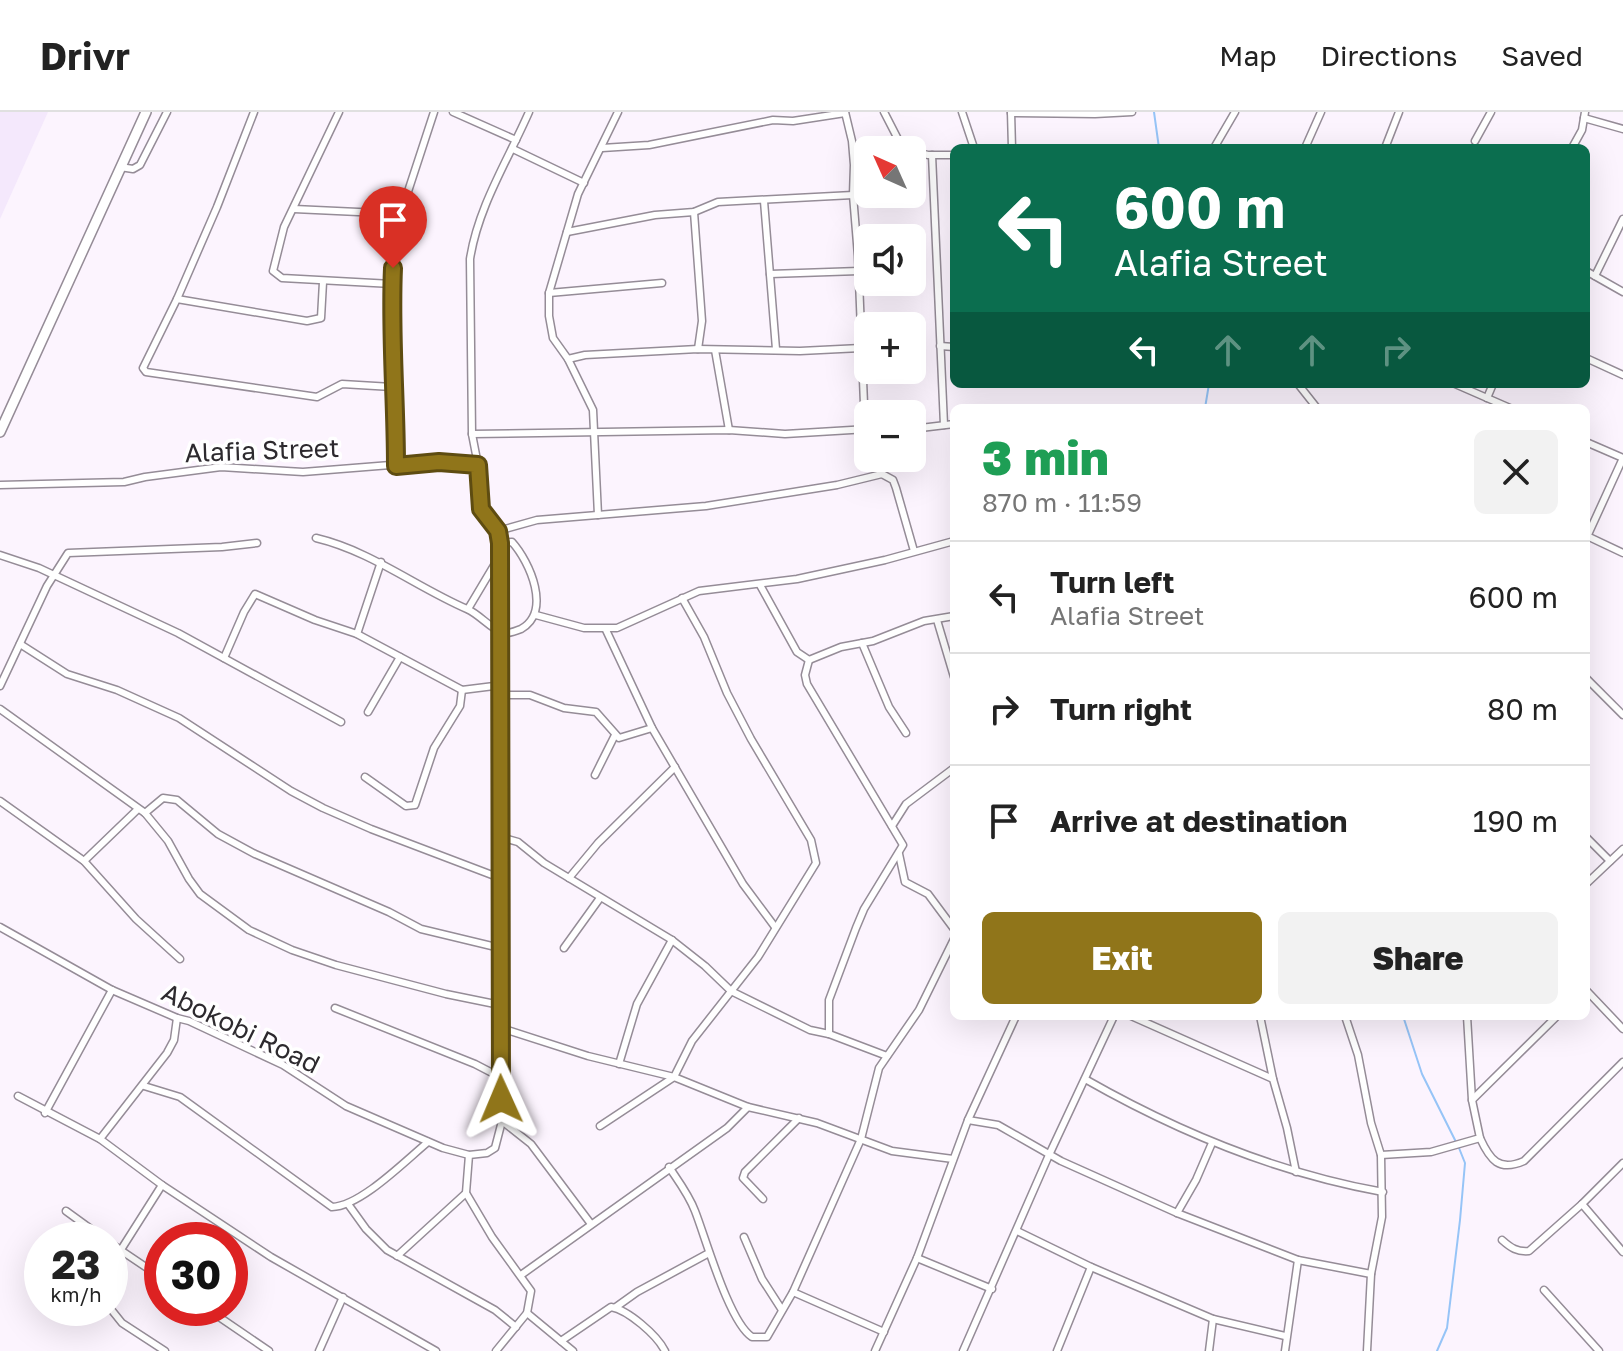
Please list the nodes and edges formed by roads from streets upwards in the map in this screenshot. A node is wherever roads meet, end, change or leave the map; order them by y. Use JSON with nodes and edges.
{"nodes":[{"id":1,"x":146,"y":112,"type":"edge"},
{"id":2,"x":167,"y":112,"type":"edge"},
{"id":3,"x":254,"y":112,"type":"edge"},
{"id":4,"x":339,"y":112,"type":"edge"},
{"id":5,"x":434,"y":112,"type":"edge"},
{"id":6,"x":453,"y":112,"type":"edge"},
{"id":7,"x":529,"y":112,"type":"edge"},
{"id":8,"x":618,"y":112,"type":"edge"},
{"id":9,"x":845,"y":112,"type":"edge"},
{"id":10,"x":884,"y":112,"type":"edge"},
{"id":11,"x":962,"y":112,"type":"edge"},
{"id":12,"x":1132,"y":112,"type":"edge"},
{"id":13,"x":1235,"y":112,"type":"edge"},
{"id":14,"x":1321,"y":112,"type":"edge"},
{"id":15,"x":1399,"y":112,"type":"edge"},
{"id":16,"x":1491,"y":112,"type":"edge"},
{"id":17,"x":1011,"y":113,"type":"edge"},
{"id":18,"x":1075,"y":113,"type":"edge"},
{"id":19,"x":1584,"y":115,"type":"edge"},
{"id":20,"x":771,"y":116,"type":"edge"},
{"id":21,"x":1623,"y":129,"type":"edge"},
{"id":22,"x":896,"y":136,"type":"edge"},
{"id":23,"x":516,"y":140,"type":"junction"},
{"id":24,"x":1475,"y":141,"type":"dead end"},
{"id":25,"x":973,"y":144,"type":"edge"},
{"id":26,"x":1012,"y":144,"type":"edge"},
{"id":27,"x":1216,"y":144,"type":"edge"},
{"id":28,"x":1307,"y":144,"type":"edge"},
{"id":29,"x":1387,"y":144,"type":"edge"},
{"id":30,"x":1574,"y":144,"type":"edge"},
{"id":31,"x":602,"y":148,"type":"junction"},
{"id":32,"x":513,"y":149,"type":"junction"},
{"id":33,"x":926,"y":154,"type":"edge"},
{"id":34,"x":932,"y":155,"type":"junction"},
{"id":35,"x":950,"y":155,"type":"edge"},
{"id":36,"x":120,"y":167,"type":"junction"},
{"id":37,"x":584,"y":183,"type":"junction"},
{"id":38,"x":853,"y":195,"type":"junction"},
{"id":39,"x":764,"y":201,"type":"junction"},
{"id":40,"x":294,"y":209,"type":"junction"},
{"id":41,"x":694,"y":212,"type":"junction"},
{"id":42,"x":401,"y":214,"type":"junction"},
{"id":43,"x":1623,"y":219,"type":"edge"},
{"id":44,"x":855,"y":224,"type":"edge"},
{"id":45,"x":567,"y":232,"type":"junction"},
{"id":46,"x":854,"y":271,"type":"edge"},
{"id":47,"x":1590,"y":273,"type":"edge"},
{"id":48,"x":770,"y":274,"type":"junction"},
{"id":49,"x":1595,"y":276,"type":"junction"},
{"id":50,"x":323,"y":282,"type":"junction"},
{"id":51,"x":662,"y":283,"type":"dead end"},
{"id":52,"x":392,"y":284,"type":"junction"},
{"id":53,"x":1623,"y":292,"type":"edge"},
{"id":54,"x":549,"y":293,"type":"junction"},
{"id":55,"x":177,"y":299,"type":"junction"},
{"id":56,"x":940,"y":346,"type":"junction"},
{"id":57,"x":950,"y":347,"type":"edge"},
{"id":58,"x":854,"y":348,"type":"edge"},
{"id":59,"x":698,"y":349,"type":"junction"},
{"id":60,"x":776,"y":349,"type":"junction"},
{"id":61,"x":715,"y":350,"type":"junction"},
{"id":62,"x":568,"y":359,"type":"junction"},
{"id":63,"x":1590,"y":360,"type":"edge"},
{"id":64,"x":1623,"y":375,"type":"edge"},
{"id":65,"x":392,"y":387,"type":"junction"},
{"id":66,"x":1301,"y":388,"type":"edge"},
{"id":67,"x":1464,"y":388,"type":"edge"},
{"id":68,"x":1491,"y":388,"type":"edge"},
{"id":69,"x":1487,"y":398,"type":"junction"},
{"id":70,"x":1314,"y":404,"type":"edge"},
{"id":71,"x":1501,"y":404,"type":"edge"},
{"id":72,"x":950,"y":424,"type":"edge"},
{"id":73,"x":944,"y":425,"type":"junction"},
{"id":74,"x":926,"y":427,"type":"edge"},
{"id":75,"x":729,"y":430,"type":"junction"},
{"id":76,"x":854,"y":430,"type":"edge"},
{"id":77,"x":0,"y":432,"type":"edge"},
{"id":78,"x":596,"y":433,"type":"junction"},
{"id":79,"x":472,"y":434,"type":"junction"},
{"id":80,"x":1590,"y":444,"type":"edge"},
{"id":81,"x":1623,"y":458,"type":"edge"},
{"id":82,"x":478,"y":465,"type":"junction"},
{"id":83,"x":396,"y":466,"type":"junction"},
{"id":84,"x":0,"y":485,"type":"edge"},
{"id":85,"x":598,"y":515,"type":"junction"},
{"id":86,"x":498,"y":531,"type":"junction"},
{"id":87,"x":1590,"y":531,"type":"edge"},
{"id":88,"x":316,"y":538,"type":"dead end"},
{"id":89,"x":1590,"y":539,"type":"edge"},
{"id":90,"x":950,"y":542,"type":"edge"},
{"id":91,"x":257,"y":543,"type":"dead end"},
{"id":92,"x":500,"y":543,"type":"junction"},
{"id":93,"x":914,"y":551,"type":"junction"},
{"id":94,"x":1623,"y":553,"type":"edge"},
{"id":95,"x":0,"y":555,"type":"edge"},
{"id":96,"x":499,"y":556,"type":"junction"},
{"id":97,"x":381,"y":562,"type":"junction"},
{"id":98,"x":53,"y":575,"type":"junction"},
{"id":99,"x":760,"y":585,"type":"junction"},
{"id":100,"x":682,"y":598,"type":"junction"},
{"id":101,"x":468,"y":609,"type":"junction"},
{"id":102,"x":536,"y":615,"type":"junction"},
{"id":103,"x":950,"y":617,"type":"edge"},
{"id":104,"x":937,"y":620,"type":"junction"},
{"id":105,"x":606,"y":630,"type":"junction"},
{"id":106,"x":502,"y":633,"type":"junction"},
{"id":107,"x":357,"y":634,"type":"junction"},
{"id":108,"x":862,"y":643,"type":"junction"},
{"id":109,"x":20,"y":644,"type":"junction"},
{"id":110,"x":400,"y":657,"type":"junction"},
{"id":111,"x":224,"y":658,"type":"junction"},
{"id":112,"x":809,"y":660,"type":"junction"},
{"id":113,"x":950,"y":664,"type":"edge"},
{"id":114,"x":1590,"y":682,"type":"edge"},
{"id":115,"x":502,"y":685,"type":"junction"},
{"id":116,"x":0,"y":686,"type":"edge"},
{"id":117,"x":462,"y":690,"type":"junction"},
{"id":118,"x":502,"y":695,"type":"junction"},
{"id":119,"x":0,"y":709,"type":"edge"},
{"id":120,"x":368,"y":712,"type":"dead end"},
{"id":121,"x":1623,"y":715,"type":"edge"},
{"id":122,"x":341,"y":722,"type":"dead end"},
{"id":123,"x":652,"y":728,"type":"junction"},
{"id":124,"x":906,"y":733,"type":"dead end"},
{"id":125,"x":615,"y":735,"type":"junction"},
{"id":126,"x":675,"y":767,"type":"junction"},
{"id":127,"x":950,"y":771,"type":"edge"},
{"id":128,"x":595,"y":775,"type":"dead end"},
{"id":129,"x":365,"y":777,"type":"dead end"},
{"id":130,"x":0,"y":801,"type":"edge"},
{"id":131,"x":142,"y":811,"type":"junction"},
{"id":132,"x":892,"y":826,"type":"junction"},
{"id":133,"x":500,"y":837,"type":"junction"},
{"id":134,"x":1590,"y":841,"type":"edge"},
{"id":135,"x":1623,"y":849,"type":"edge"},
{"id":136,"x":899,"y":854,"type":"junction"},
{"id":137,"x":84,"y":861,"type":"junction"},
{"id":138,"x":1610,"y":861,"type":"junction"},
{"id":139,"x":500,"y":878,"type":"junction"},
{"id":140,"x":569,"y":878,"type":"junction"},
{"id":141,"x":1590,"y":880,"type":"edge"},
{"id":142,"x":600,"y":898,"type":"junction"},
{"id":143,"x":950,"y":924,"type":"edge"},
{"id":144,"x":0,"y":927,"type":"edge"},
{"id":145,"x":775,"y":927,"type":"junction"},
{"id":146,"x":672,"y":940,"type":"junction"},
{"id":147,"x":500,"y":948,"type":"junction"},
{"id":148,"x":564,"y":948,"type":"dead end"},
{"id":149,"x":950,"y":949,"type":"edge"},
{"id":150,"x":180,"y":959,"type":"dead end"},
{"id":151,"x":112,"y":990,"type":"junction"},
{"id":152,"x":731,"y":991,"type":"junction"},
{"id":153,"x":1590,"y":994,"type":"edge"},
{"id":154,"x":500,"y":1005,"type":"junction"},
{"id":155,"x":335,"y":1008,"type":"dead end"},
{"id":156,"x":177,"y":1018,"type":"junction"},
{"id":157,"x":1014,"y":1020,"type":"edge"},
{"id":158,"x":1112,"y":1020,"type":"edge"},
{"id":159,"x":1140,"y":1020,"type":"edge"},
{"id":160,"x":1261,"y":1020,"type":"edge"},
{"id":161,"x":1346,"y":1020,"type":"edge"},
{"id":162,"x":1467,"y":1020,"type":"edge"},
{"id":163,"x":1553,"y":1020,"type":"edge"},
{"id":164,"x":501,"y":1028,"type":"junction"},
{"id":165,"x":1623,"y":1029,"type":"edge"},
{"id":166,"x":829,"y":1034,"type":"junction"},
{"id":167,"x":887,"y":1056,"type":"junction"},
{"id":168,"x":1623,"y":1062,"type":"edge"},
{"id":169,"x":619,"y":1064,"type":"junction"},
{"id":170,"x":500,"y":1077,"type":"junction"},
{"id":171,"x":674,"y":1077,"type":"junction"},
{"id":172,"x":1085,"y":1079,"type":"junction"},
{"id":173,"x":1273,"y":1079,"type":"junction"},
{"id":174,"x":144,"y":1086,"type":"junction"},
{"id":175,"x":18,"y":1096,"type":"dead end"},
{"id":176,"x":1472,"y":1100,"type":"junction"},
{"id":177,"x":748,"y":1107,"type":"junction"},
{"id":178,"x":45,"y":1113,"type":"junction"},
{"id":179,"x":799,"y":1118,"type":"junction"},
{"id":180,"x":968,"y":1120,"type":"junction"},
{"id":181,"x":502,"y":1121,"type":"junction"},
{"id":182,"x":600,"y":1126,"type":"dead end"},
{"id":183,"x":1480,"y":1138,"type":"junction"},
{"id":184,"x":100,"y":1139,"type":"junction"},
{"id":185,"x":861,"y":1139,"type":"junction"},
{"id":186,"x":428,"y":1142,"type":"junction"},
{"id":187,"x":1212,"y":1143,"type":"junction"},
{"id":188,"x":469,"y":1155,"type":"junction"},
{"id":189,"x":1049,"y":1155,"type":"junction"},
{"id":190,"x":1381,"y":1155,"type":"junction"},
{"id":191,"x":953,"y":1159,"type":"junction"},
{"id":192,"x":1623,"y":1163,"type":"edge"},
{"id":193,"x":669,"y":1167,"type":"junction"},
{"id":194,"x":1296,"y":1172,"type":"junction"},
{"id":195,"x":162,"y":1185,"type":"junction"},
{"id":196,"x":1383,"y":1192,"type":"junction"},
{"id":197,"x":466,"y":1193,"type":"junction"},
{"id":198,"x":763,"y":1199,"type":"dead end"},
{"id":199,"x":348,"y":1204,"type":"junction"},
{"id":200,"x":1582,"y":1204,"type":"junction"},
{"id":201,"x":66,"y":1211,"type":"dead end"},
{"id":202,"x":1177,"y":1213,"type":"junction"},
{"id":203,"x":81,"y":1222,"type":"edge"},
{"id":204,"x":591,"y":1224,"type":"junction"},
{"id":205,"x":1017,"y":1231,"type":"junction"},
{"id":206,"x":744,"y":1237,"type":"dead end"},
{"id":207,"x":128,"y":1240,"type":"edge"},
{"id":208,"x":1502,"y":1240,"type":"dead end"},
{"id":209,"x":1623,"y":1252,"type":"edge"},
{"id":210,"x":709,"y":1253,"type":"junction"},
{"id":211,"x":397,"y":1256,"type":"junction"},
{"id":212,"x":917,"y":1258,"type":"junction"},
{"id":213,"x":1298,"y":1260,"type":"junction"},
{"id":214,"x":1091,"y":1267,"type":"junction"},
{"id":215,"x":1371,"y":1274,"type":"junction"},
{"id":216,"x":521,"y":1275,"type":"junction"},
{"id":217,"x":992,"y":1289,"type":"junction"},
{"id":218,"x":1544,"y":1290,"type":"dead end"},
{"id":219,"x":793,"y":1292,"type":"junction"},
{"id":220,"x":343,"y":1297,"type":"junction"},
{"id":221,"x":613,"y":1307,"type":"junction"},
{"id":222,"x":782,"y":1310,"type":"junction"},
{"id":223,"x":527,"y":1313,"type":"junction"},
{"id":224,"x":1213,"y":1319,"type":"junction"},
{"id":225,"x":127,"y":1326,"type":"edge"},
{"id":226,"x":232,"y":1326,"type":"edge"},
{"id":227,"x":516,"y":1327,"type":"junction"},
{"id":228,"x":884,"y":1332,"type":"junction"},
{"id":229,"x":1285,"y":1336,"type":"junction"},
{"id":230,"x":561,"y":1341,"type":"junction"},
{"id":231,"x":1059,"y":1350,"type":"edge"},
{"id":232,"x":165,"y":1351,"type":"edge"},
{"id":233,"x":269,"y":1351,"type":"edge"},
{"id":234,"x":319,"y":1351,"type":"edge"},
{"id":235,"x":436,"y":1351,"type":"edge"},
{"id":236,"x":496,"y":1351,"type":"edge"},
{"id":237,"x":573,"y":1351,"type":"edge"},
{"id":238,"x":665,"y":1351,"type":"edge"},
{"id":239,"x":875,"y":1351,"type":"edge"},
{"id":240,"x":963,"y":1351,"type":"edge"},
{"id":241,"x":1209,"y":1351,"type":"edge"},
{"id":242,"x":1285,"y":1351,"type":"edge"},
{"id":243,"x":1367,"y":1351,"type":"edge"},
{"id":244,"x":1599,"y":1351,"type":"edge"}],
"edges":[{"from":1,"to":36,"type":"street"},
{"from":2,"to":36,"type":"street"},
{"from":3,"to":55,"type":"street"},
{"from":4,"to":40,"type":"street"},
{"from":5,"to":42,"type":"street"},
{"from":6,"to":23,"type":"street"},
{"from":7,"to":23,"type":"street"},
{"from":8,"to":31,"type":"street"},
{"from":9,"to":20,"type":"street"},
{"from":9,"to":38,"type":"street"},
{"from":10,"to":22,"type":"street"},
{"from":11,"to":25,"type":"street"},
{"from":12,"to":18,"type":"street"},
{"from":13,"to":27,"type":"street"},
{"from":14,"to":28,"type":"street"},
{"from":15,"to":29,"type":"street"},
{"from":16,"to":24,"type":"street"},
{"from":17,"to":18,"type":"street"},
{"from":17,"to":26,"type":"street"},
{"from":19,"to":21,"type":"street"},
{"from":19,"to":30,"type":"street"},
{"from":20,"to":31,"type":"street"},
{"from":23,"to":32,"type":"street"},
{"from":31,"to":37,"type":"street"},
{"from":32,"to":37,"type":"street"},
{"from":32,"to":79,"type":"street"},
{"from":33,"to":34,"type":"street"},
{"from":34,"to":35,"type":"street"},
{"from":34,"to":56,"type":"street"},
{"from":36,"to":77,"type":"street"},
{"from":37,"to":45,"type":"street"},
{"from":38,"to":39,"type":"street"},
{"from":38,"to":44,"type":"street"},
{"from":39,"to":41,"type":"street"},
{"from":39,"to":48,"type":"street"},
{"from":40,"to":42,"type":"street"},
{"from":40,"to":50,"type":"street"},
{"from":41,"to":45,"type":"street"},
{"from":41,"to":59,"type":"street"},
{"from":42,"to":52,"type":"street"},
{"from":43,"to":49,"type":"street"},
{"from":45,"to":54,"type":"street"},
{"from":46,"to":48,"type":"street"},
{"from":47,"to":49,"type":"street"},
{"from":48,"to":60,"type":"street"},
{"from":49,"to":53,"type":"street"},
{"from":50,"to":52,"type":"street"},
{"from":50,"to":55,"type":"street"},
{"from":51,"to":54,"type":"street"},
{"from":52,"to":65,"type":"street"},
{"from":54,"to":62,"type":"street"},
{"from":55,"to":65,"type":"street"},
{"from":56,"to":57,"type":"street"},
{"from":56,"to":73,"type":"street"},
{"from":58,"to":60,"type":"street"},
{"from":59,"to":61,"type":"street"},
{"from":59,"to":62,"type":"street"},
{"from":60,"to":61,"type":"street"},
{"from":61,"to":75,"type":"street"},
{"from":62,"to":78,"type":"street"},
{"from":63,"to":64,"type":"street"},
{"from":65,"to":83,"type":"street"},
{"from":66,"to":70,"type":"street"},
{"from":67,"to":69,"type":"street"},
{"from":68,"to":69,"type":"street"},
{"from":69,"to":71,"type":"street"},
{"from":72,"to":73,"type":"street"},
{"from":73,"to":74,"type":"street"},
{"from":75,"to":76,"type":"street"},
{"from":75,"to":78,"type":"street"},
{"from":78,"to":79,"type":"street"},
{"from":78,"to":85,"type":"street"},
{"from":79,"to":82,"type":"street"},
{"from":80,"to":81,"type":"street"},
{"from":81,"to":87,"type":"street"},
{"from":82,"to":83,"type":"street","name":"Alafia Street"},
{"from":82,"to":86,"type":"street"},
{"from":83,"to":84,"type":"street","name":"Alafia Street"},
{"from":85,"to":86,"type":"street"},
{"from":85,"to":93,"type":"street"},
{"from":86,"to":92,"type":"street"},
{"from":88,"to":97,"type":"street"},
{"from":89,"to":94,"type":"street"},
{"from":90,"to":93,"type":"street"},
{"from":91,"to":98,"type":"street"},
{"from":92,"to":96,"type":"street"},
{"from":92,"to":102,"type":"street"},
{"from":93,"to":99,"type":"street"},
{"from":95,"to":98,"type":"street"},
{"from":96,"to":101,"type":"street"},
{"from":96,"to":106,"type":"street"},
{"from":97,"to":101,"type":"street"},
{"from":97,"to":107,"type":"street"},
{"from":98,"to":109,"type":"street"},
{"from":98,"to":111,"type":"street"},
{"from":99,"to":100,"type":"street"},
{"from":99,"to":112,"type":"street"},
{"from":100,"to":105,"type":"street"},
{"from":100,"to":145,"type":"street"},
{"from":101,"to":106,"type":"street"},
{"from":102,"to":105,"type":"street"},
{"from":102,"to":106,"type":"street"},
{"from":103,"to":104,"type":"street"},
{"from":104,"to":108,"type":"street"},
{"from":104,"to":113,"type":"street"},
{"from":105,"to":123,"type":"street"},
{"from":106,"to":115,"type":"street"},
{"from":107,"to":110,"type":"street"},
{"from":107,"to":111,"type":"street"},
{"from":108,"to":112,"type":"street"},
{"from":108,"to":124,"type":"street"},
{"from":109,"to":116,"type":"street"},
{"from":109,"to":139,"type":"street"},
{"from":110,"to":117,"type":"street"},
{"from":110,"to":120,"type":"street"},
{"from":111,"to":122,"type":"street"},
{"from":112,"to":132,"type":"street"},
{"from":114,"to":121,"type":"street"},
{"from":115,"to":117,"type":"street"},
{"from":115,"to":118,"type":"street"},
{"from":117,"to":129,"type":"street"},
{"from":118,"to":125,"type":"street"},
{"from":118,"to":133,"type":"street"},
{"from":119,"to":131,"type":"street"},
{"from":123,"to":125,"type":"street"},
{"from":123,"to":126,"type":"street"},
{"from":125,"to":128,"type":"street"},
{"from":126,"to":140,"type":"street"},
{"from":126,"to":145,"type":"street"},
{"from":127,"to":132,"type":"street"},
{"from":130,"to":137,"type":"street"},
{"from":131,"to":137,"type":"street"},
{"from":131,"to":147,"type":"street"},
{"from":131,"to":154,"type":"street"},
{"from":132,"to":136,"type":"street"},
{"from":133,"to":139,"type":"street"},
{"from":133,"to":140,"type":"street"},
{"from":134,"to":138,"type":"street"},
{"from":135,"to":138,"type":"street"},
{"from":136,"to":143,"type":"street"},
{"from":136,"to":166,"type":"street"},
{"from":137,"to":150,"type":"street"},
{"from":138,"to":141,"type":"street"},
{"from":139,"to":147,"type":"street"},
{"from":140,"to":142,"type":"street"},
{"from":142,"to":146,"type":"street"},
{"from":142,"to":148,"type":"street"},
{"from":144,"to":151,"type":"street","name":"Abokobi Road"},
{"from":145,"to":152,"type":"street"},
{"from":146,"to":152,"type":"street"},
{"from":146,"to":169,"type":"street"},
{"from":147,"to":154,"type":"street"},
{"from":149,"to":167,"type":"street"},
{"from":151,"to":156,"type":"street","name":"Abokobi Road"},
{"from":151,"to":178,"type":"street"},
{"from":152,"to":166,"type":"street"},
{"from":152,"to":171,"type":"street"},
{"from":153,"to":165,"type":"street"},
{"from":154,"to":164,"type":"street"},
{"from":155,"to":170,"type":"street"},
{"from":156,"to":174,"type":"street"},
{"from":156,"to":186,"type":"street","name":"Abokobi Road"},
{"from":157,"to":180,"type":"street"},
{"from":158,"to":172,"type":"street"},
{"from":159,"to":173,"type":"street"},
{"from":160,"to":173,"type":"street"},
{"from":161,"to":190,"type":"street"},
{"from":162,"to":176,"type":"street"},
{"from":163,"to":176,"type":"street"},
{"from":164,"to":169,"type":"street"},
{"from":164,"to":170,"type":"street"},
{"from":166,"to":167,"type":"street"},
{"from":167,"to":185,"type":"street"},
{"from":168,"to":183,"type":"street"},
{"from":169,"to":171,"type":"street"},
{"from":170,"to":181,"type":"street"},
{"from":171,"to":177,"type":"street"},
{"from":171,"to":182,"type":"street"},
{"from":172,"to":187,"type":"street"},
{"from":172,"to":189,"type":"street"},
{"from":173,"to":194,"type":"street"},
{"from":174,"to":184,"type":"street"},
{"from":174,"to":199,"type":"street"},
{"from":175,"to":178,"type":"street"},
{"from":176,"to":183,"type":"street"},
{"from":177,"to":179,"type":"street"},
{"from":177,"to":193,"type":"street"},
{"from":178,"to":184,"type":"street"},
{"from":179,"to":185,"type":"street"},
{"from":179,"to":198,"type":"street"},
{"from":180,"to":189,"type":"street"},
{"from":180,"to":191,"type":"street"},
{"from":181,"to":188,"type":"street"},
{"from":181,"to":204,"type":"street"},
{"from":183,"to":190,"type":"street"},
{"from":184,"to":195,"type":"street"},
{"from":185,"to":191,"type":"street"},
{"from":185,"to":219,"type":"street"},
{"from":186,"to":188,"type":"street","name":"Abokobi Road"},
{"from":186,"to":199,"type":"street"},
{"from":187,"to":194,"type":"street"},
{"from":187,"to":202,"type":"street"},
{"from":188,"to":197,"type":"street"},
{"from":189,"to":202,"type":"street"},
{"from":189,"to":205,"type":"street"},
{"from":190,"to":196,"type":"street"},
{"from":191,"to":212,"type":"street"},
{"from":192,"to":200,"type":"street"},
{"from":193,"to":204,"type":"street"},
{"from":193,"to":210,"type":"street"},
{"from":194,"to":196,"type":"street"},
{"from":195,"to":207,"type":"street"},
{"from":195,"to":220,"type":"street"},
{"from":196,"to":215,"type":"street"},
{"from":197,"to":211,"type":"street"},
{"from":197,"to":216,"type":"street"},
{"from":199,"to":211,"type":"street"},
{"from":200,"to":208,"type":"street"},
{"from":200,"to":209,"type":"street"},
{"from":201,"to":203,"type":"street"},
{"from":202,"to":213,"type":"street"},
{"from":204,"to":216,"type":"street"},
{"from":205,"to":214,"type":"street"},
{"from":205,"to":217,"type":"street"},
{"from":206,"to":222,"type":"street"},
{"from":210,"to":221,"type":"street"},
{"from":210,"to":222,"type":"street"},
{"from":211,"to":227,"type":"street"},
{"from":212,"to":217,"type":"street"},
{"from":212,"to":228,"type":"street"},
{"from":213,"to":215,"type":"street"},
{"from":213,"to":229,"type":"street"},
{"from":214,"to":224,"type":"street"},
{"from":214,"to":231,"type":"street"},
{"from":215,"to":243,"type":"street"},
{"from":216,"to":223,"type":"street"},
{"from":217,"to":240,"type":"street"},
{"from":218,"to":244,"type":"street"},
{"from":219,"to":222,"type":"street"},
{"from":219,"to":228,"type":"street"},
{"from":220,"to":234,"type":"street"},
{"from":220,"to":235,"type":"street"},
{"from":221,"to":230,"type":"street"},
{"from":221,"to":238,"type":"street"},
{"from":223,"to":227,"type":"street"},
{"from":223,"to":230,"type":"street"},
{"from":224,"to":229,"type":"street"},
{"from":224,"to":241,"type":"street"},
{"from":225,"to":232,"type":"street"},
{"from":226,"to":233,"type":"street"},
{"from":227,"to":236,"type":"street"},
{"from":228,"to":239,"type":"street"},
{"from":229,"to":242,"type":"street"},
{"from":230,"to":237,"type":"street"}]}
